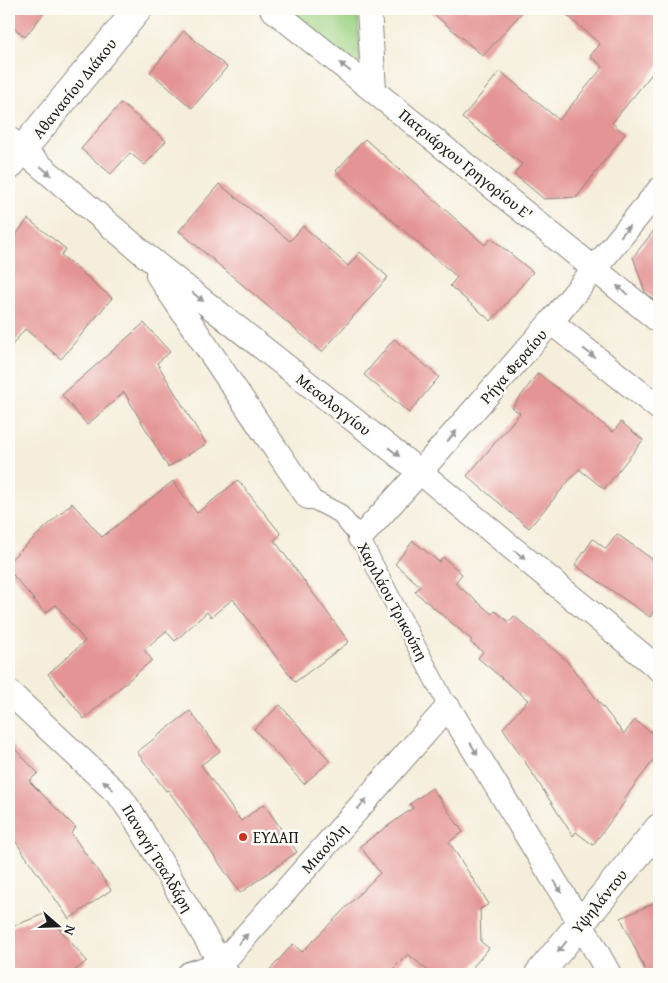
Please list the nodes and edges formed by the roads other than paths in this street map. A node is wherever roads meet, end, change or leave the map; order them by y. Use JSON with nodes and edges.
{"nodes":[{"id":1,"x":138,"y":9,"type":"edge"},
{"id":2,"x":272,"y":9,"type":"edge"},
{"id":3,"x":370,"y":9,"type":"edge"},
{"id":4,"x":374,"y":90,"type":"junction"},
{"id":5,"x":13,"y":152,"type":"edge"},
{"id":6,"x":659,"y":190,"type":"edge"},
{"id":7,"x":145,"y":255,"type":"junction"},
{"id":8,"x":595,"y":268,"type":"junction"},
{"id":9,"x":659,"y":321,"type":"edge"},
{"id":10,"x":551,"y":322,"type":"junction"},
{"id":11,"x":659,"y":408,"type":"edge"},
{"id":12,"x":420,"y":472,"type":"junction"},
{"id":13,"x":308,"y":496,"type":"joint"},
{"id":14,"x":360,"y":538,"type":"junction"},
{"id":15,"x":659,"y":669,"type":"edge"},
{"id":16,"x":9,"y":692,"type":"edge"},
{"id":17,"x":448,"y":707,"type":"junction"},
{"id":18,"x":659,"y":828,"type":"edge"},
{"id":19,"x":581,"y":924,"type":"junction"},
{"id":20,"x":224,"y":969,"type":"edge"},
{"id":21,"x":190,"y":974,"type":"edge"},
{"id":22,"x":539,"y":974,"type":"edge"},
{"id":23,"x":609,"y":974,"type":"edge"}],
"edges":[{"from":1,"to":5,"type":"street","name":"Αθανασίου Διάκου"},
{"from":4,"to":2,"type":"street","name":"Πατριάρχου Γρηγορίου Ε'","one_way":true},
{"from":3,"to":4,"type":"street"},
{"from":4,"to":8,"type":"street","name":"Πατριάρχου Γρηγορίου Ε'"},
{"from":5,"to":7,"type":"street","name":"Μεσολογγίου","one_way":true},
{"from":8,"to":6,"type":"street","name":"Ρήγα Φεραίου","one_way":true},
{"from":7,"to":12,"type":"street","name":"Μεσολογγίου","one_way":true},
{"from":7,"to":13,"type":"street","name":"Χαριλάου Τρικούπη"},
{"from":9,"to":8,"type":"street","name":"Πατριάρχου Γρηγορίου Ε'","one_way":true},
{"from":8,"to":10,"type":"street","name":"Ρήγα Φεραίου"},
{"from":10,"to":11,"type":"street","one_way":true},
{"from":12,"to":10,"type":"street","name":"Ρήγα Φεραίου","one_way":true},
{"from":12,"to":14,"type":"street","name":"Ρήγα Φεραίου"},
{"from":12,"to":15,"type":"street","name":"Μεσολογγίου","one_way":true},
{"from":13,"to":14,"type":"street","name":"Χαριλάου Τρικούπη"},
{"from":14,"to":17,"type":"street","name":"Χαριλάου Τρικούπη"},
{"from":20,"to":16,"type":"street","name":"Παναγή Τσαλδάρη","one_way":true},
{"from":17,"to":19,"type":"street","name":"Χαριλάου Τρικούπη","one_way":true},
{"from":20,"to":17,"type":"street","name":"Μιαούλη","one_way":true},
{"from":18,"to":19,"type":"street","name":"Υψηλάντου"},
{"from":19,"to":22,"type":"street","name":"Υψηλάντου","one_way":true},
{"from":19,"to":23,"type":"street","name":"Χαριλάου Τρικούπη"},
{"from":20,"to":21,"type":"street"}]}
